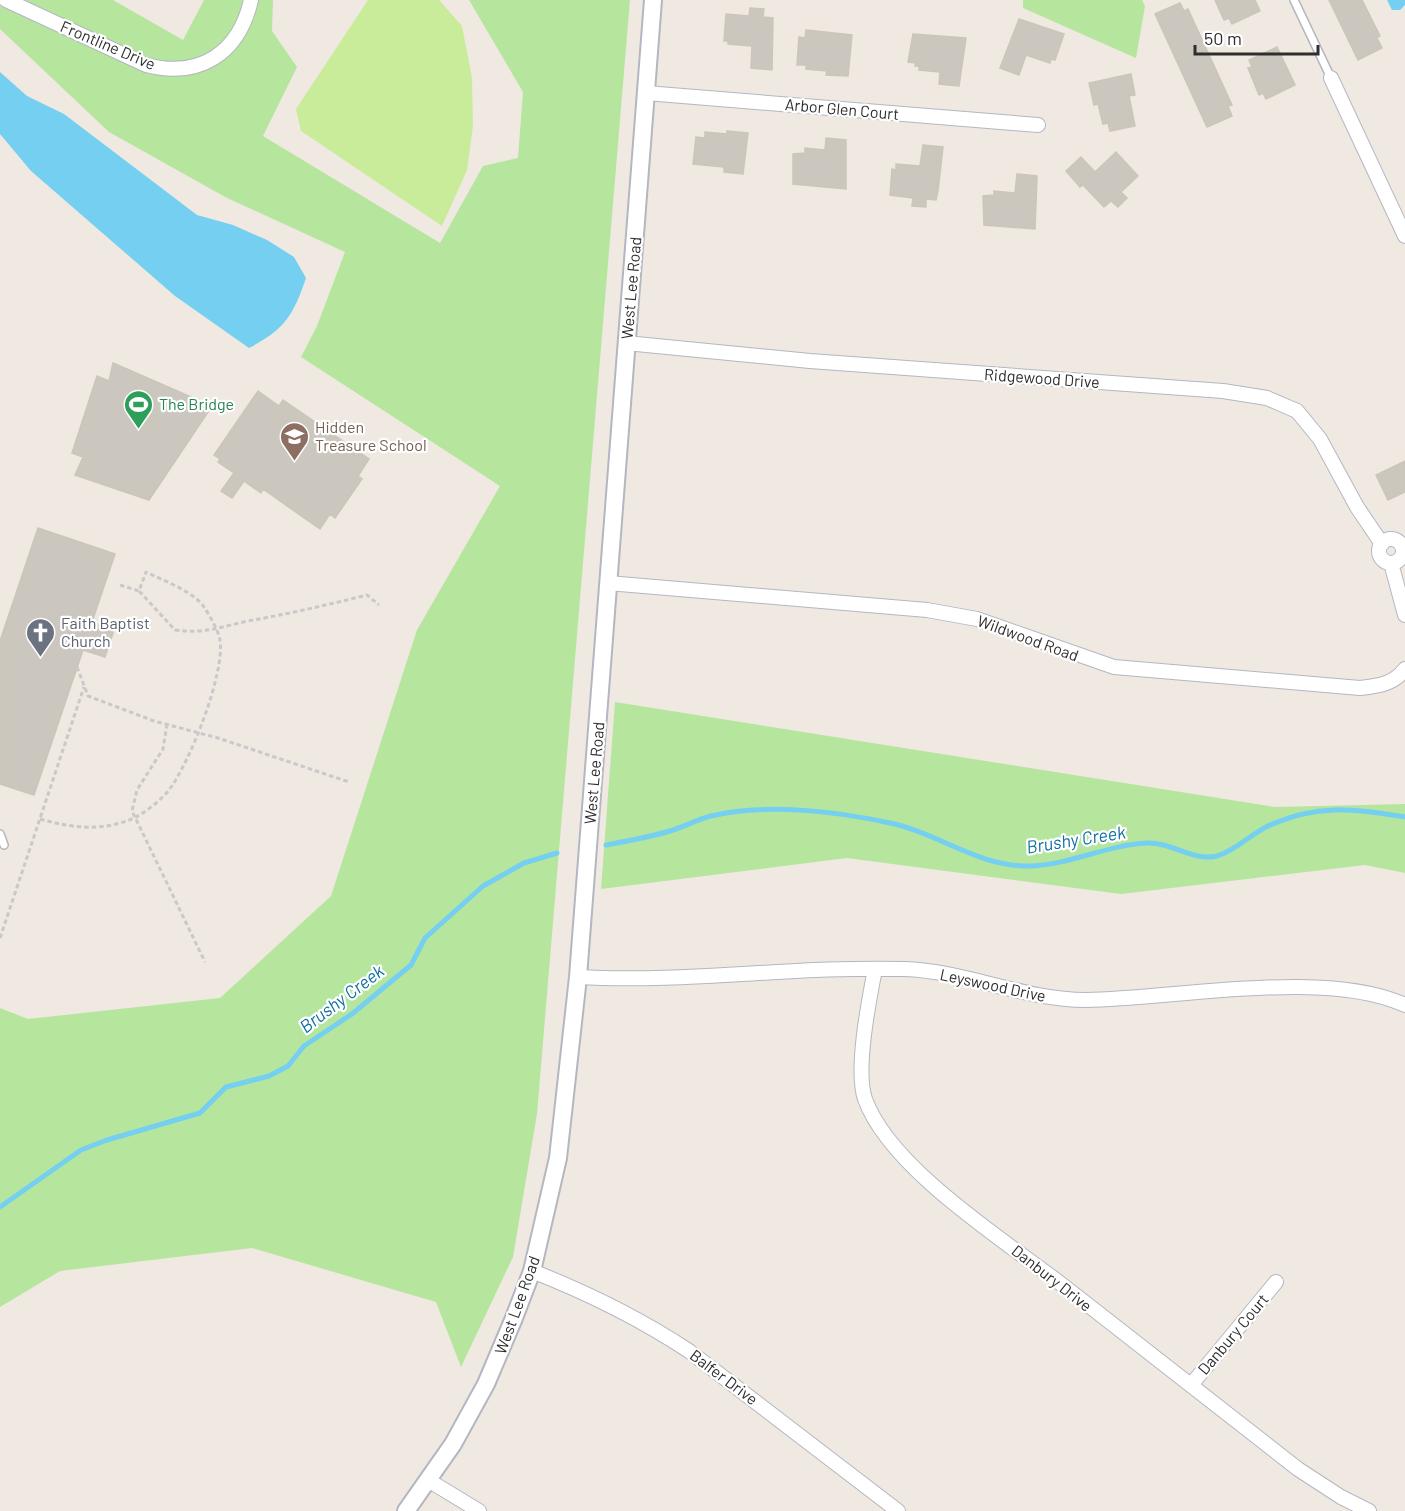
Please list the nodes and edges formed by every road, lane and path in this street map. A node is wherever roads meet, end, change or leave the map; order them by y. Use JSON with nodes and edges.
{"nodes":[{"id":1,"x":6,"y":0,"type":"edge"},
{"id":2,"x":250,"y":0,"type":"edge"},
{"id":3,"x":653,"y":0,"type":"edge"},
{"id":4,"x":1294,"y":0,"type":"edge"},
{"id":5,"x":1331,"y":78,"type":"joint"},
{"id":6,"x":646,"y":93,"type":"junction"},
{"id":7,"x":1038,"y":125,"type":"dead end"},
{"id":8,"x":1405,"y":236,"type":"edge"},
{"id":9,"x":626,"y":343,"type":"junction"},
{"id":10,"x":1382,"y":544,"type":"junction"},
{"id":11,"x":1403,"y":545,"type":"edge"},
{"id":12,"x":1391,"y":563,"type":"junction"},
{"id":13,"x":608,"y":583,"type":"junction"},
{"id":14,"x":120,"y":585,"type":"dead end"},
{"id":15,"x":139,"y":591,"type":"junction"},
{"id":16,"x":379,"y":605,"type":"dead end"},
{"id":17,"x":1405,"y":615,"type":"edge"},
{"id":18,"x":215,"y":628,"type":"junction"},
{"id":19,"x":78,"y":667,"type":"dead end"},
{"id":20,"x":1405,"y":669,"type":"edge"},
{"id":21,"x":84,"y":685,"type":"junction"},
{"id":22,"x":167,"y":724,"type":"junction"},
{"id":23,"x":198,"y":732,"type":"junction"},
{"id":24,"x":349,"y":782,"type":"dead end"},
{"id":25,"x":135,"y":818,"type":"junction"},
{"id":26,"x":40,"y":819,"type":"junction"},
{"id":27,"x":0,"y":834,"type":"edge"},
{"id":28,"x":4,"y":845,"type":"dead end"},
{"id":29,"x":0,"y":938,"type":"edge"},
{"id":30,"x":205,"y":962,"type":"dead end"},
{"id":31,"x":875,"y":969,"type":"junction"},
{"id":32,"x":578,"y":977,"type":"junction"},
{"id":33,"x":1405,"y":1005,"type":"edge"},
{"id":34,"x":532,"y":1271,"type":"junction"},
{"id":35,"x":1276,"y":1282,"type":"dead end"},
{"id":36,"x":1191,"y":1385,"type":"junction"},
{"id":37,"x":428,"y":1480,"type":"junction"},
{"id":38,"x":406,"y":1511,"type":"edge"},
{"id":39,"x":479,"y":1511,"type":"edge"},
{"id":40,"x":898,"y":1511,"type":"edge"},
{"id":41,"x":1369,"y":1511,"type":"edge"}],
"edges":[{"from":1,"to":2,"type":"street","name":"Frontline Drive"},
{"from":3,"to":6,"type":"street","name":"West Lee Road"},
{"from":4,"to":5,"type":"lane"},
{"from":5,"to":8,"type":"street"},
{"from":6,"to":7,"type":"street","name":"Arbor Glen Court"},
{"from":6,"to":9,"type":"street","name":"West Lee Road"},
{"from":9,"to":10,"type":"street","name":"Ridgewood Drive"},
{"from":9,"to":13,"type":"street","name":"West Lee Road"},
{"from":10,"to":11,"type":"street"},
{"from":10,"to":12,"type":"street"},
{"from":11,"to":12,"type":"street"},
{"from":12,"to":17,"type":"street"},
{"from":13,"to":20,"type":"street","name":"Wildwood Road"},
{"from":13,"to":32,"type":"street","name":"West Lee Road"},
{"from":14,"to":15,"type":"path"},
{"from":15,"to":18,"type":"path"},
{"from":15,"to":18,"type":"path"},
{"from":16,"to":18,"type":"path"},
{"from":18,"to":23,"type":"path"},
{"from":19,"to":21,"type":"path"},
{"from":21,"to":22,"type":"path"},
{"from":21,"to":26,"type":"path"},
{"from":22,"to":23,"type":"path"},
{"from":22,"to":25,"type":"path"},
{"from":23,"to":24,"type":"path"},
{"from":23,"to":25,"type":"path"},
{"from":25,"to":26,"type":"path"},
{"from":25,"to":30,"type":"path"},
{"from":26,"to":29,"type":"path"},
{"from":27,"to":28,"type":"lane"},
{"from":31,"to":32,"type":"street","name":"Leyswood Drive"},
{"from":31,"to":33,"type":"street","name":"Leyswood Drive"},
{"from":31,"to":36,"type":"street","name":"Danbury Drive"},
{"from":32,"to":34,"type":"street","name":"West Lee Road"},
{"from":34,"to":37,"type":"street","name":"West Lee Road"},
{"from":34,"to":40,"type":"street","name":"Balfer Drive"},
{"from":35,"to":36,"type":"street","name":"Danbury Court"},
{"from":36,"to":41,"type":"street","name":"Danbury Drive"},
{"from":37,"to":38,"type":"street","name":"West Lee Road"},
{"from":37,"to":39,"type":"street"}]}
